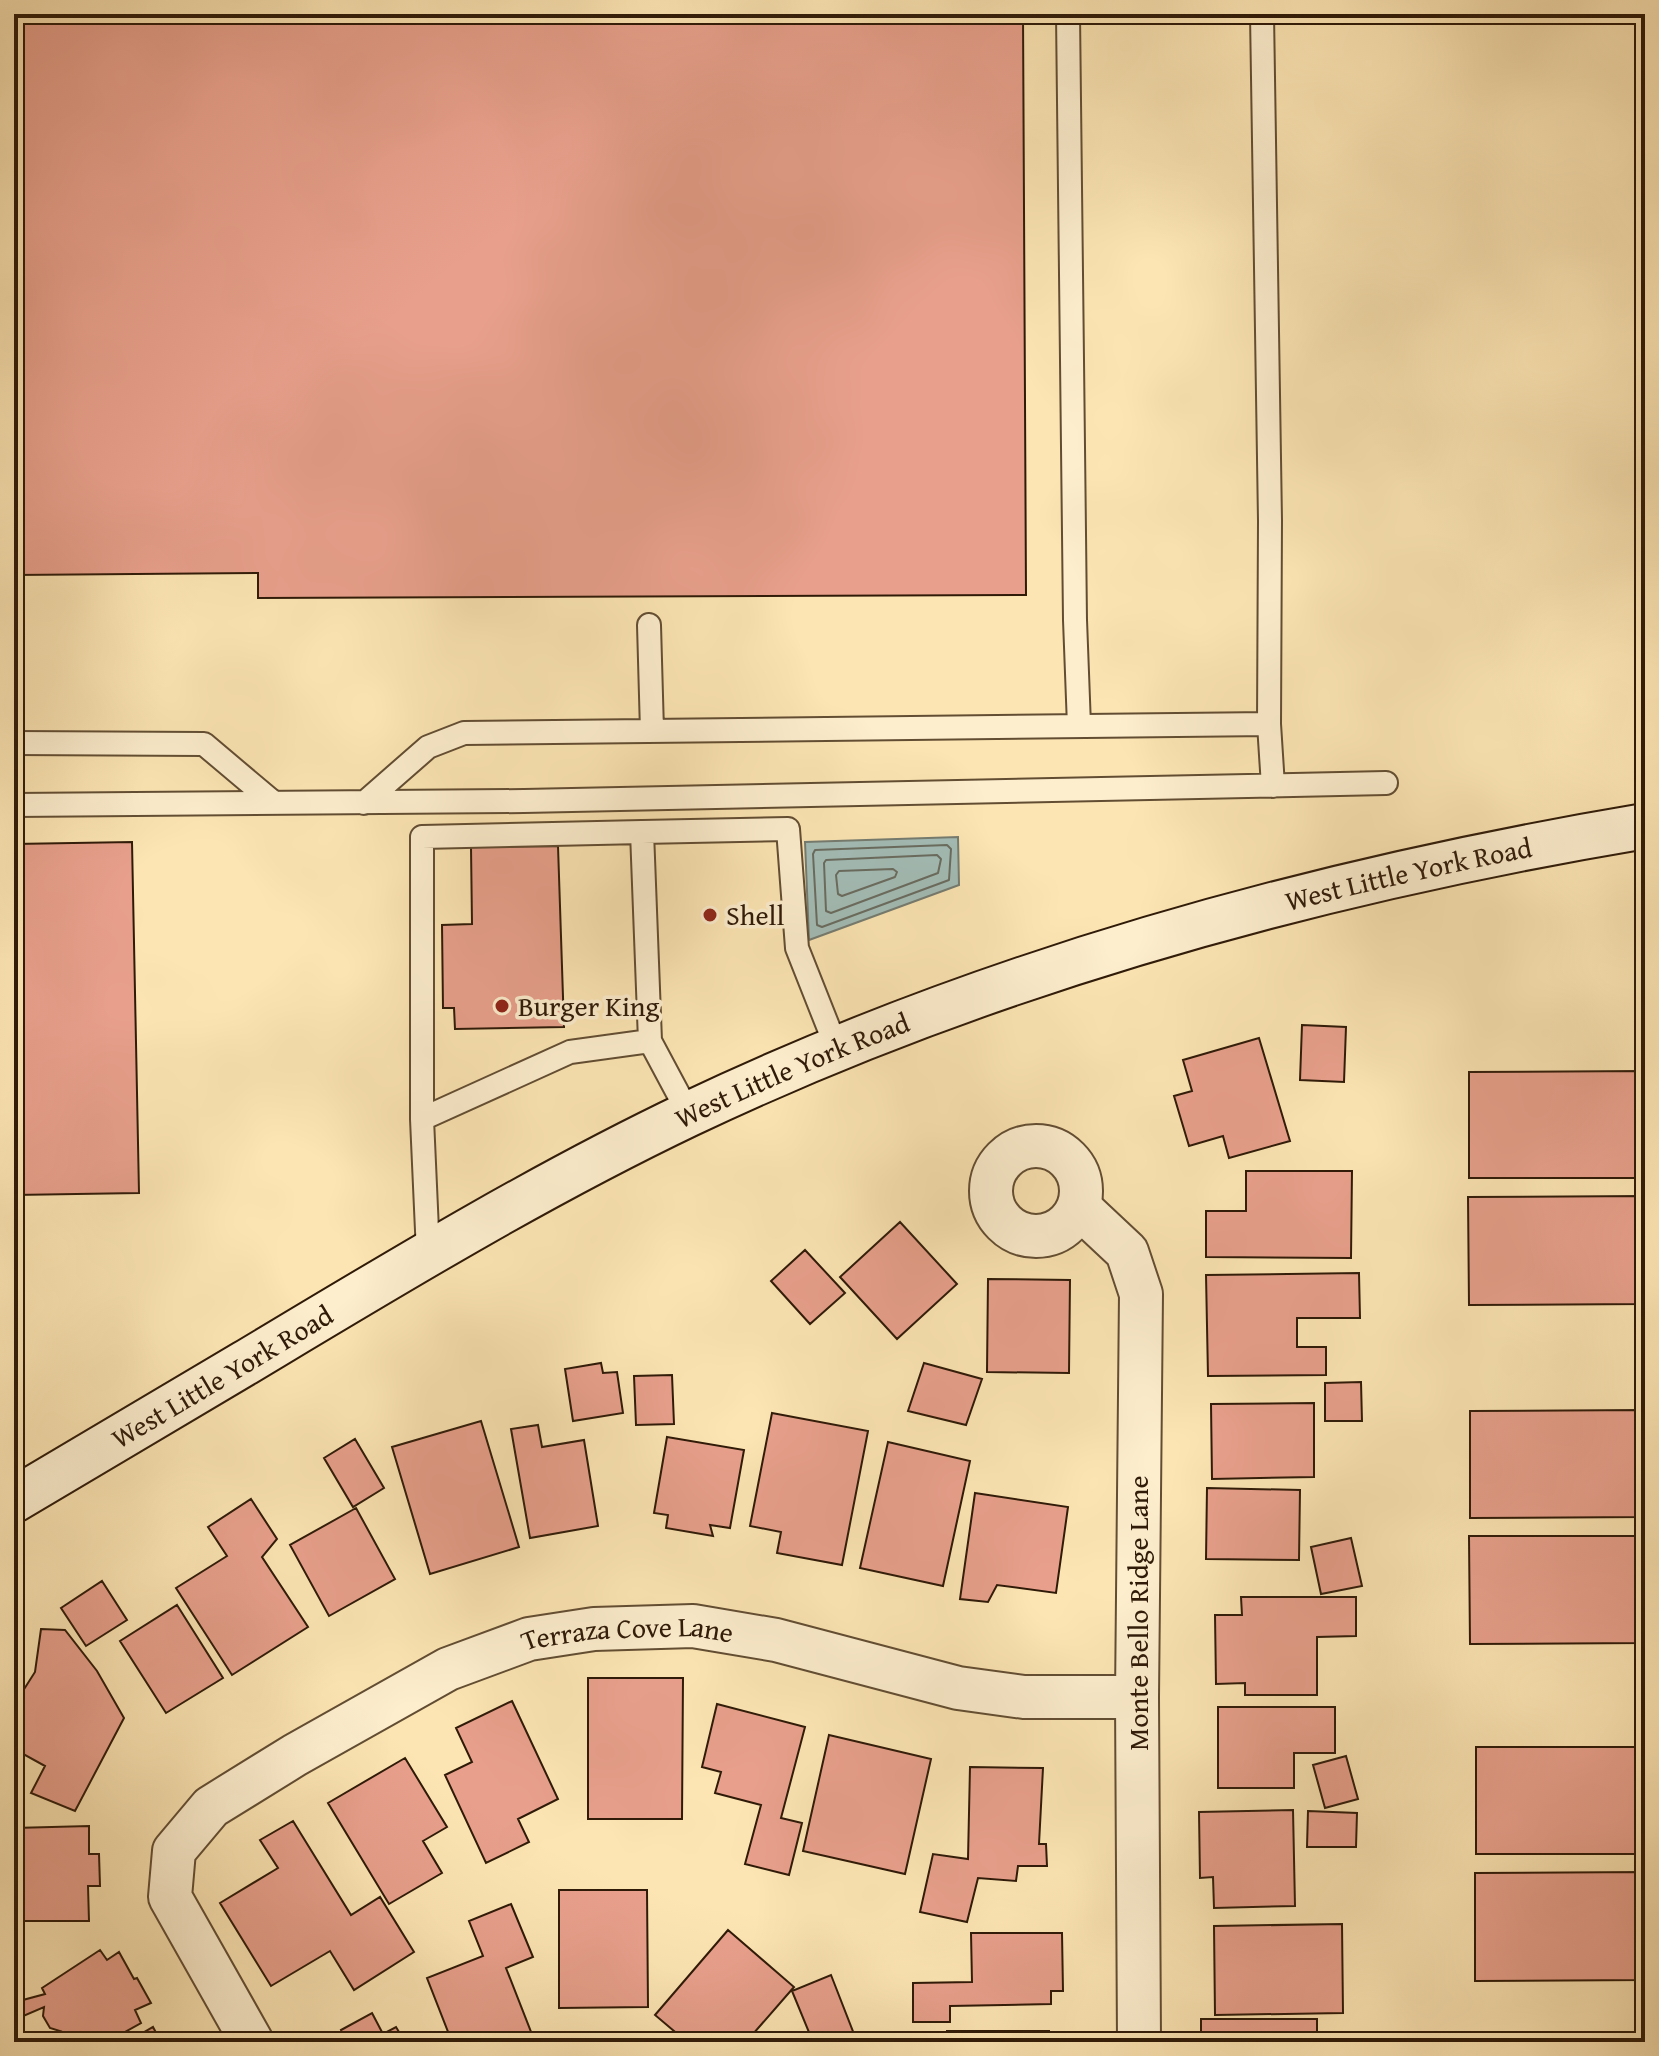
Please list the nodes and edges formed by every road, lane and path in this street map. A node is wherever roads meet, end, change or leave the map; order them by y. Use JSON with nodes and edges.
{"nodes":[{"id":1,"x":1068,"y":14,"type":"edge"},
{"id":2,"x":1262,"y":14,"type":"edge"},
{"id":3,"x":649,"y":625,"type":"dead end"},
{"id":4,"x":1269,"y":724,"type":"junction"},
{"id":5,"x":1079,"y":726,"type":"junction"},
{"id":6,"x":652,"y":731,"type":"junction"},
{"id":7,"x":14,"y":743,"type":"edge"},
{"id":8,"x":1386,"y":783,"type":"dead end"},
{"id":9,"x":1273,"y":786,"type":"junction"},
{"id":10,"x":274,"y":803,"type":"junction"},
{"id":11,"x":364,"y":803,"type":"junction"},
{"id":12,"x":14,"y":805,"type":"edge"},
{"id":13,"x":1645,"y":826,"type":"edge"},
{"id":14,"x":642,"y":832,"type":"junction"},
{"id":15,"x":650,"y":1041,"type":"junction"},
{"id":16,"x":837,"y":1049,"type":"junction"},
{"id":17,"x":689,"y":1114,"type":"junction"},
{"id":18,"x":422,"y":1119,"type":"junction"},
{"id":19,"x":1079,"y":1207,"type":"dead end"},
{"id":20,"x":428,"y":1253,"type":"junction"},
{"id":21,"x":14,"y":1500,"type":"edge"},
{"id":22,"x":1137,"y":1697,"type":"junction"},
{"id":23,"x":252,"y":2042,"type":"edge"},
{"id":24,"x":1139,"y":2042,"type":"edge"}],
"edges":[{"from":1,"to":5,"type":"lane"},
{"from":2,"to":4,"type":"lane"},
{"from":3,"to":6,"type":"lane"},
{"from":4,"to":5,"type":"lane"},
{"from":4,"to":9,"type":"lane"},
{"from":5,"to":6,"type":"lane"},
{"from":6,"to":11,"type":"lane"},
{"from":7,"to":10,"type":"lane"},
{"from":8,"to":9,"type":"lane"},
{"from":9,"to":11,"type":"lane"},
{"from":10,"to":11,"type":"lane"},
{"from":10,"to":12,"type":"lane"},
{"from":13,"to":16,"type":"main road","name":"West Little York Road"},
{"from":14,"to":15,"type":"lane"},
{"from":14,"to":16,"type":"lane"},
{"from":14,"to":18,"type":"lane"},
{"from":15,"to":17,"type":"lane"},
{"from":15,"to":18,"type":"lane"},
{"from":16,"to":17,"type":"main road","name":"West Little York Road"},
{"from":17,"to":20,"type":"main road","name":"West Little York Road"},
{"from":18,"to":20,"type":"lane"},
{"from":19,"to":22,"type":"street","name":"Monte Bello Ridge Lane"},
{"from":20,"to":21,"type":"main road","name":"West Little York Road"},
{"from":22,"to":23,"type":"street","name":"Terraza Cove Lane"},
{"from":22,"to":24,"type":"street","name":"Monte Bello Ridge Lane"}]}
